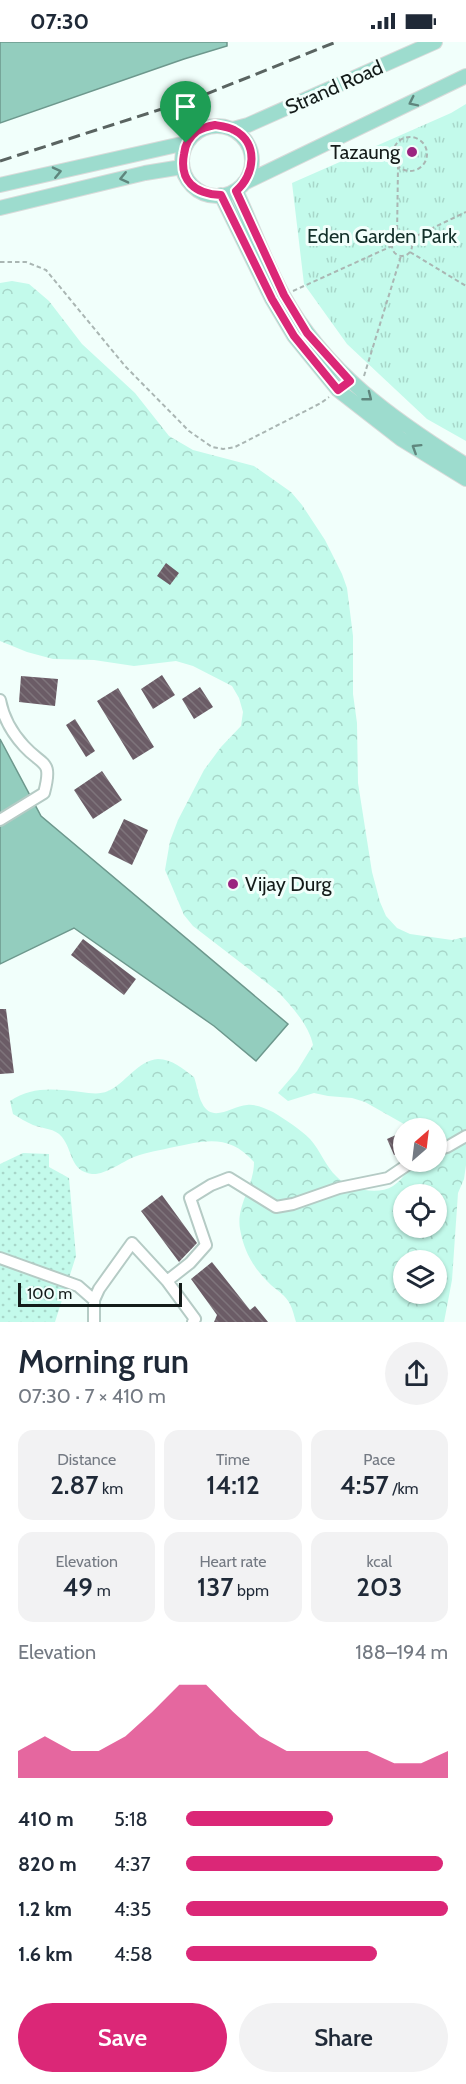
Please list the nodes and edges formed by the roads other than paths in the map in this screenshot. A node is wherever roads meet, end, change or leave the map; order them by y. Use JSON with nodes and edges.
{"nodes":[{"id":1,"x":435,"y":42,"type":"edge"},
{"id":2,"x":466,"y":76,"type":"edge"},
{"id":3,"x":232,"y":129,"type":"junction"},
{"id":4,"x":186,"y":143,"type":"junction"},
{"id":5,"x":182,"y":167,"type":"junction"},
{"id":6,"x":0,"y":185,"type":"edge"},
{"id":7,"x":240,"y":187,"type":"junction"},
{"id":8,"x":221,"y":195,"type":"junction"},
{"id":9,"x":0,"y":208,"type":"edge"},
{"id":10,"x":466,"y":465,"type":"edge"},
{"id":11,"x":466,"y":479,"type":"edge"},
{"id":12,"x":0,"y":700,"type":"edge"},
{"id":13,"x":0,"y":820,"type":"edge"},
{"id":14,"x":466,"y":1136,"type":"edge"},
{"id":15,"x":447,"y":1147,"type":"edge"},
{"id":16,"x":397,"y":1172,"type":"edge"},
{"id":17,"x":0,"y":1258,"type":"edge"},
{"id":18,"x":167,"y":1281,"type":"junction"},
{"id":19,"x":94,"y":1300,"type":"junction"},
{"id":20,"x":94,"y":1322,"type":"edge"},
{"id":21,"x":193,"y":1322,"type":"edge"}],
"edges":[{"from":1,"to":3,"type":"main road","name":"Strand Road"},
{"from":2,"to":7,"type":"main road","one_way":true},
{"from":3,"to":4,"type":"main road"},
{"from":3,"to":7,"type":"main road"},
{"from":4,"to":5,"type":"main road"},
{"from":6,"to":4,"type":"main road","one_way":true},
{"from":5,"to":8,"type":"main road"},
{"from":5,"to":9,"type":"main road","one_way":true},
{"from":7,"to":8,"type":"main road"},
{"from":7,"to":10,"type":"main road","one_way":true},
{"from":11,"to":8,"type":"main road","one_way":true},
{"from":12,"to":13,"type":"lane"},
{"from":14,"to":15,"type":"lane"},
{"from":16,"to":18,"type":"lane"},
{"from":17,"to":19,"type":"lane"},
{"from":18,"to":19,"type":"lane"},
{"from":18,"to":21,"type":"lane"},
{"from":19,"to":20,"type":"lane"}]}
